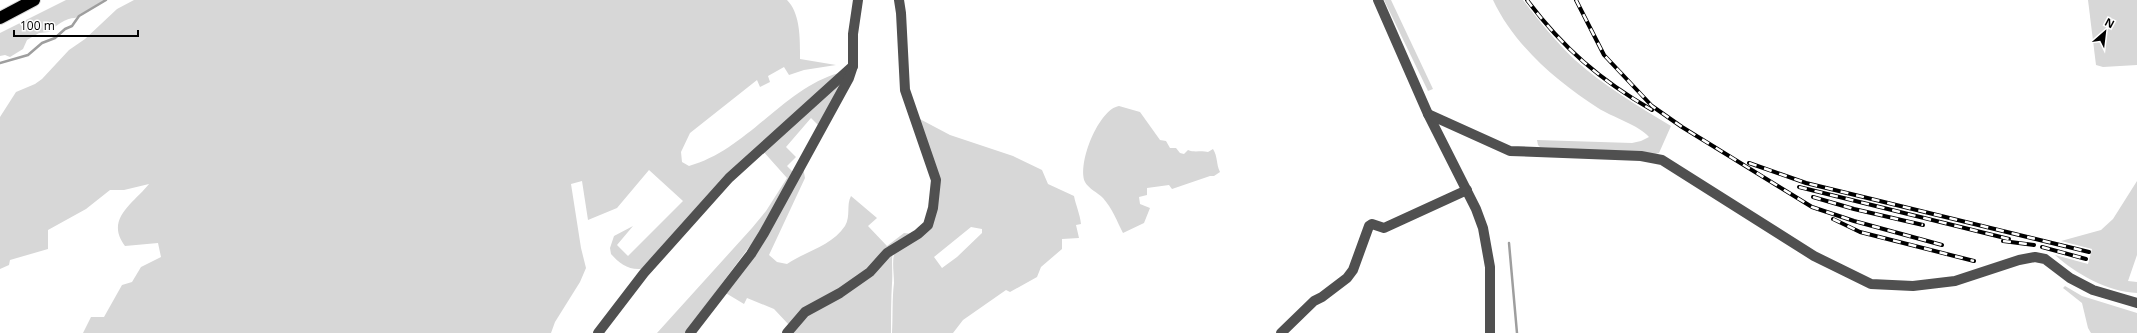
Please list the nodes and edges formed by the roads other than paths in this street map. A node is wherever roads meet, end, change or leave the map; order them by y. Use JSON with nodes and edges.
{"nodes":[{"id":1,"x":34,"y":0,"type":"edge"},
{"id":2,"x":858,"y":0,"type":"edge"},
{"id":3,"x":898,"y":0,"type":"edge"},
{"id":4,"x":1378,"y":0,"type":"edge"},
{"id":5,"x":0,"y":18,"type":"edge"},
{"id":6,"x":853,"y":66,"type":"junction"},
{"id":7,"x":1428,"y":114,"type":"junction"},
{"id":8,"x":1467,"y":190,"type":"junction"},
{"id":9,"x":2137,"y":303,"type":"edge"},
{"id":10,"x":598,"y":333,"type":"edge"},
{"id":11,"x":690,"y":333,"type":"edge"},
{"id":12,"x":787,"y":333,"type":"edge"},
{"id":13,"x":1281,"y":333,"type":"edge"},
{"id":14,"x":1490,"y":333,"type":"edge"}],
"edges":[{"from":1,"to":5,"type":"highway"},
{"from":2,"to":6,"type":"street"},
{"from":3,"to":12,"type":"street"},
{"from":4,"to":7,"type":"street"},
{"from":6,"to":10,"type":"street"},
{"from":6,"to":11,"type":"street"},
{"from":7,"to":8,"type":"street"},
{"from":7,"to":9,"type":"street"},
{"from":8,"to":13,"type":"street"},
{"from":8,"to":14,"type":"street"}]}
